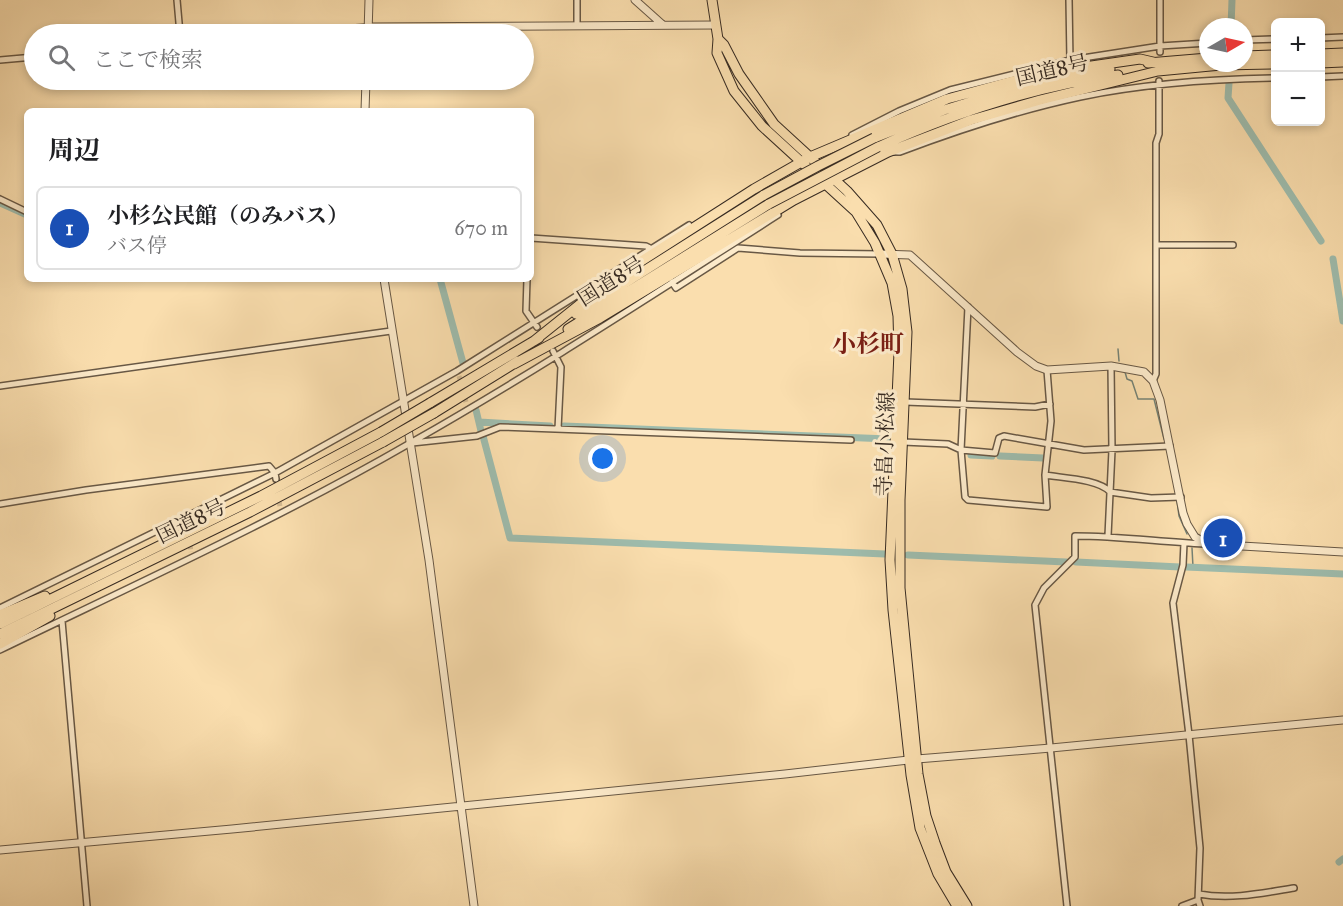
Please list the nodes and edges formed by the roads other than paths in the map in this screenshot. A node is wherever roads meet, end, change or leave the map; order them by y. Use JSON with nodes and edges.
{"nodes":[{"id":1,"x":177,"y":0,"type":"edge"},
{"id":2,"x":369,"y":0,"type":"edge"},
{"id":3,"x":577,"y":0,"type":"edge"},
{"id":4,"x":635,"y":0,"type":"edge"},
{"id":5,"x":712,"y":0,"type":"edge"},
{"id":6,"x":1070,"y":0,"type":"edge"},
{"id":7,"x":1160,"y":0,"type":"edge"},
{"id":8,"x":179,"y":24,"type":"edge"},
{"id":9,"x":369,"y":24,"type":"edge"},
{"id":10,"x":716,"y":25,"type":"junction"},
{"id":11,"x":578,"y":26,"type":"junction"},
{"id":12,"x":663,"y":26,"type":"junction"},
{"id":13,"x":534,"y":27,"type":"edge"},
{"id":14,"x":1343,"y":37,"type":"edge"},
{"id":15,"x":1325,"y":38,"type":"edge"},
{"id":16,"x":718,"y":39,"type":"junction"},
{"id":17,"x":1271,"y":39,"type":"edge"},
{"id":18,"x":1253,"y":40,"type":"edge"},
{"id":19,"x":1199,"y":44,"type":"edge"},
{"id":20,"x":1160,"y":49,"type":"junction"},
{"id":21,"x":1343,"y":53,"type":"edge"},
{"id":22,"x":1325,"y":54,"type":"edge"},
{"id":23,"x":1271,"y":55,"type":"edge"},
{"id":24,"x":1253,"y":56,"type":"edge"},
{"id":25,"x":24,"y":58,"type":"edge"},
{"id":26,"x":1199,"y":59,"type":"edge"},
{"id":27,"x":0,"y":60,"type":"edge"},
{"id":28,"x":1153,"y":62,"type":"junction"},
{"id":29,"x":1343,"y":62,"type":"edge"},
{"id":30,"x":1070,"y":63,"type":"junction"},
{"id":31,"x":1325,"y":63,"type":"edge"},
{"id":32,"x":1271,"y":64,"type":"edge"},
{"id":33,"x":1162,"y":70,"type":"junction"},
{"id":34,"x":1343,"y":76,"type":"edge"},
{"id":35,"x":1325,"y":77,"type":"edge"},
{"id":36,"x":1271,"y":78,"type":"edge"},
{"id":37,"x":1160,"y":83,"type":"junction"},
{"id":38,"x":366,"y":90,"type":"edge"},
{"id":39,"x":365,"y":108,"type":"edge"},
{"id":40,"x":876,"y":142,"type":"junction"},
{"id":41,"x":841,"y":143,"type":"junction"},
{"id":42,"x":888,"y":152,"type":"junction"},
{"id":43,"x":810,"y":157,"type":"junction"},
{"id":44,"x":801,"y":162,"type":"junction"},
{"id":45,"x":830,"y":181,"type":"junction"},
{"id":46,"x":754,"y":189,"type":"junction"},
{"id":47,"x":0,"y":199,"type":"edge"},
{"id":48,"x":766,"y":200,"type":"junction"},
{"id":49,"x":794,"y":200,"type":"junction"},
{"id":50,"x":24,"y":211,"type":"edge"},
{"id":51,"x":534,"y":238,"type":"edge"},
{"id":52,"x":1157,"y":245,"type":"junction"},
{"id":53,"x":1233,"y":245,"type":"dead end"},
{"id":54,"x":652,"y":249,"type":"junction"},
{"id":55,"x":881,"y":254,"type":"junction"},
{"id":56,"x":892,"y":254,"type":"junction"},
{"id":57,"x":384,"y":282,"type":"edge"},
{"id":58,"x":527,"y":282,"type":"edge"},
{"id":59,"x":672,"y":282,"type":"junction"},
{"id":60,"x":968,"y":307,"type":"junction"},
{"id":61,"x":535,"y":325,"type":"junction"},
{"id":62,"x":391,"y":331,"type":"junction"},
{"id":63,"x":534,"y":341,"type":"junction"},
{"id":64,"x":554,"y":354,"type":"junction"},
{"id":65,"x":514,"y":364,"type":"junction"},
{"id":66,"x":1111,"y":366,"type":"junction"},
{"id":67,"x":1047,"y":370,"type":"junction"},
{"id":68,"x":1153,"y":381,"type":"junction"},
{"id":69,"x":0,"y":386,"type":"edge"},
{"id":70,"x":404,"y":402,"type":"junction"},
{"id":71,"x":466,"y":402,"type":"tunnel mouth"},
{"id":72,"x":905,"y":402,"type":"junction"},
{"id":73,"x":962,"y":403,"type":"junction"},
{"id":74,"x":1050,"y":404,"type":"junction"},
{"id":75,"x":468,"y":409,"type":"junction"},
{"id":76,"x":558,"y":429,"type":"junction"},
{"id":77,"x":851,"y":440,"type":"dead end"},
{"id":78,"x":903,"y":442,"type":"junction"},
{"id":79,"x":411,"y":443,"type":"junction"},
{"id":80,"x":1050,"y":444,"type":"junction"},
{"id":81,"x":1170,"y":446,"type":"junction"},
{"id":82,"x":961,"y":450,"type":"junction"},
{"id":83,"x":1112,"y":450,"type":"junction"},
{"id":84,"x":1045,"y":475,"type":"junction"},
{"id":85,"x":275,"y":476,"type":"junction"},
{"id":86,"x":1110,"y":492,"type":"junction"},
{"id":87,"x":1180,"y":497,"type":"junction"},
{"id":88,"x":0,"y":504,"type":"edge"},
{"id":89,"x":1108,"y":536,"type":"junction"},
{"id":90,"x":1184,"y":543,"type":"junction"},
{"id":91,"x":1207,"y":544,"type":"junction"},
{"id":92,"x":1343,"y":552,"type":"edge"},
{"id":93,"x":74,"y":593,"type":"junction"},
{"id":94,"x":53,"y":603,"type":"junction"},
{"id":95,"x":0,"y":608,"type":"edge"},
{"id":96,"x":0,"y":615,"type":"edge"},
{"id":97,"x":62,"y":621,"type":"junction"},
{"id":98,"x":0,"y":624,"type":"edge"},
{"id":99,"x":0,"y":634,"type":"edge"},
{"id":100,"x":0,"y":644,"type":"edge"},
{"id":101,"x":0,"y":650,"type":"edge"},
{"id":102,"x":1343,"y":720,"type":"edge"},
{"id":103,"x":1190,"y":735,"type":"junction"},
{"id":104,"x":1052,"y":748,"type":"junction"},
{"id":105,"x":913,"y":759,"type":"junction"},
{"id":106,"x":462,"y":806,"type":"junction"},
{"id":107,"x":81,"y":842,"type":"junction"},
{"id":108,"x":0,"y":850,"type":"edge"},
{"id":109,"x":1294,"y":888,"type":"dead end"},
{"id":110,"x":1199,"y":900,"type":"edge"},
{"id":111,"x":87,"y":906,"type":"edge"},
{"id":112,"x":474,"y":906,"type":"edge"},
{"id":113,"x":957,"y":906,"type":"edge"},
{"id":114,"x":967,"y":906,"type":"edge"},
{"id":115,"x":1067,"y":906,"type":"edge"},
{"id":116,"x":1182,"y":906,"type":"edge"}],
"edges":[{"from":1,"to":8,"type":"street"},
{"from":2,"to":9,"type":"street"},
{"from":3,"to":11,"type":"street"},
{"from":4,"to":12,"type":"street"},
{"from":5,"to":10,"type":"main road","name":"寺畠小松線"},
{"from":6,"to":30,"type":"street"},
{"from":7,"to":20,"type":"street"},
{"from":10,"to":12,"type":"street"},
{"from":10,"to":16,"type":"main road","name":"寺畠小松線"},
{"from":11,"to":12,"type":"street"},
{"from":11,"to":13,"type":"street"},
{"from":14,"to":15,"type":"street"},
{"from":16,"to":43,"type":"main road","name":"寺畠小松線"},
{"from":16,"to":44,"type":"main road","name":"寺畠小松線"},
{"from":17,"to":18,"type":"street"},
{"from":19,"to":20,"type":"street"},
{"from":20,"to":30,"type":"street"},
{"from":21,"to":22,"type":"main road"},
{"from":23,"to":24,"type":"main road"},
{"from":25,"to":27,"type":"street"},
{"from":26,"to":28,"type":"main road","name":"国道8号"},
{"from":28,"to":40,"type":"main road","name":"国道8号"},
{"from":28,"to":41,"type":"main road"},
{"from":29,"to":31,"type":"main road"},
{"from":30,"to":41,"type":"street"},
{"from":32,"to":33,"type":"main road","name":"国道8号"},
{"from":33,"to":40,"type":"main road","name":"国道8号"},
{"from":33,"to":42,"type":"main road"},
{"from":34,"to":35,"type":"street"},
{"from":36,"to":37,"type":"street"},
{"from":37,"to":42,"type":"street"},
{"from":37,"to":52,"type":"street"},
{"from":38,"to":39,"type":"street"},
{"from":40,"to":48,"type":"main road","name":"国道8号","bridge":true},
{"from":41,"to":43,"type":"main road"},
{"from":42,"to":45,"type":"main road"},
{"from":43,"to":44,"type":"main road"},
{"from":43,"to":45,"type":"main road","name":"寺畠小松線"},
{"from":44,"to":45,"type":"main road","name":"寺畠小松線"},
{"from":44,"to":46,"type":"main road"},
{"from":45,"to":49,"type":"main road"},
{"from":45,"to":55,"type":"main road","name":"寺畠小松線"},
{"from":45,"to":56,"type":"main road","name":"寺畠小松線"},
{"from":46,"to":54,"type":"street"},
{"from":46,"to":63,"type":"main road"},
{"from":47,"to":50,"type":"street"},
{"from":48,"to":63,"type":"main road","name":"国道8号"},
{"from":48,"to":65,"type":"main road","name":"国道8号"},
{"from":49,"to":59,"type":"street"},
{"from":49,"to":65,"type":"main road"},
{"from":51,"to":54,"type":"street"},
{"from":52,"to":53,"type":"street"},
{"from":52,"to":68,"type":"street"},
{"from":54,"to":61,"type":"street"},
{"from":55,"to":56,"type":"street"},
{"from":55,"to":59,"type":"street"},
{"from":55,"to":105,"type":"main road","name":"寺畠小松線"},
{"from":56,"to":60,"type":"street"},
{"from":56,"to":72,"type":"main road","name":"寺畠小松線"},
{"from":57,"to":62,"type":"street"},
{"from":58,"to":61,"type":"street"},
{"from":59,"to":64,"type":"street"},
{"from":60,"to":67,"type":"street"},
{"from":60,"to":73,"type":"street"},
{"from":61,"to":70,"type":"street"},
{"from":62,"to":69,"type":"street"},
{"from":62,"to":70,"type":"street"},
{"from":63,"to":93,"type":"main road","name":"国道8号","bridge":true},
{"from":64,"to":75,"type":"street"},
{"from":64,"to":76,"type":"street"},
{"from":65,"to":93,"type":"main road","name":"国道8号","bridge":true},
{"from":66,"to":67,"type":"street"},
{"from":66,"to":68,"type":"street"},
{"from":66,"to":83,"type":"street"},
{"from":67,"to":74,"type":"street"},
{"from":68,"to":81,"type":"street"},
{"from":70,"to":79,"type":"street"},
{"from":70,"to":85,"type":"street"},
{"from":71,"to":75,"type":"street"},
{"from":72,"to":73,"type":"street"},
{"from":72,"to":78,"type":"main road","name":"寺畠小松線"},
{"from":73,"to":74,"type":"street"},
{"from":73,"to":82,"type":"street"},
{"from":74,"to":80,"type":"street"},
{"from":75,"to":79,"type":"street"},
{"from":76,"to":77,"type":"street"},
{"from":76,"to":79,"type":"street"},
{"from":78,"to":82,"type":"street"},
{"from":78,"to":105,"type":"main road","name":"寺畠小松線"},
{"from":79,"to":97,"type":"street"},
{"from":79,"to":106,"type":"street"},
{"from":80,"to":82,"type":"street"},
{"from":80,"to":83,"type":"street"},
{"from":80,"to":84,"type":"street"},
{"from":81,"to":83,"type":"street"},
{"from":81,"to":87,"type":"street"},
{"from":82,"to":84,"type":"street"},
{"from":83,"to":86,"type":"street"},
{"from":84,"to":86,"type":"street"},
{"from":85,"to":88,"type":"street"},
{"from":85,"to":95,"type":"street"},
{"from":86,"to":87,"type":"street"},
{"from":86,"to":89,"type":"street"},
{"from":87,"to":91,"type":"street"},
{"from":89,"to":90,"type":"street"},
{"from":89,"to":104,"type":"street"},
{"from":90,"to":91,"type":"street"},
{"from":90,"to":103,"type":"street"},
{"from":91,"to":92,"type":"street"},
{"from":93,"to":94,"type":"main road","name":"国道8号"},
{"from":93,"to":94,"type":"main road"},
{"from":94,"to":96,"type":"main road"},
{"from":94,"to":98,"type":"main road","name":"国道8号"},
{"from":94,"to":99,"type":"main road","name":"国道8号"},
{"from":94,"to":100,"type":"main road"},
{"from":97,"to":101,"type":"street"},
{"from":97,"to":107,"type":"street"},
{"from":102,"to":103,"type":"street"},
{"from":103,"to":104,"type":"street"},
{"from":103,"to":110,"type":"street"},
{"from":104,"to":105,"type":"street"},
{"from":104,"to":115,"type":"street"},
{"from":105,"to":106,"type":"street"},
{"from":105,"to":113,"type":"main road","name":"寺畠小松線"},
{"from":105,"to":114,"type":"main road","name":"寺畠小松線"},
{"from":106,"to":107,"type":"street"},
{"from":106,"to":112,"type":"street"},
{"from":107,"to":108,"type":"street"},
{"from":107,"to":111,"type":"street"},
{"from":109,"to":110,"type":"street"},
{"from":110,"to":116,"type":"street"}]}
